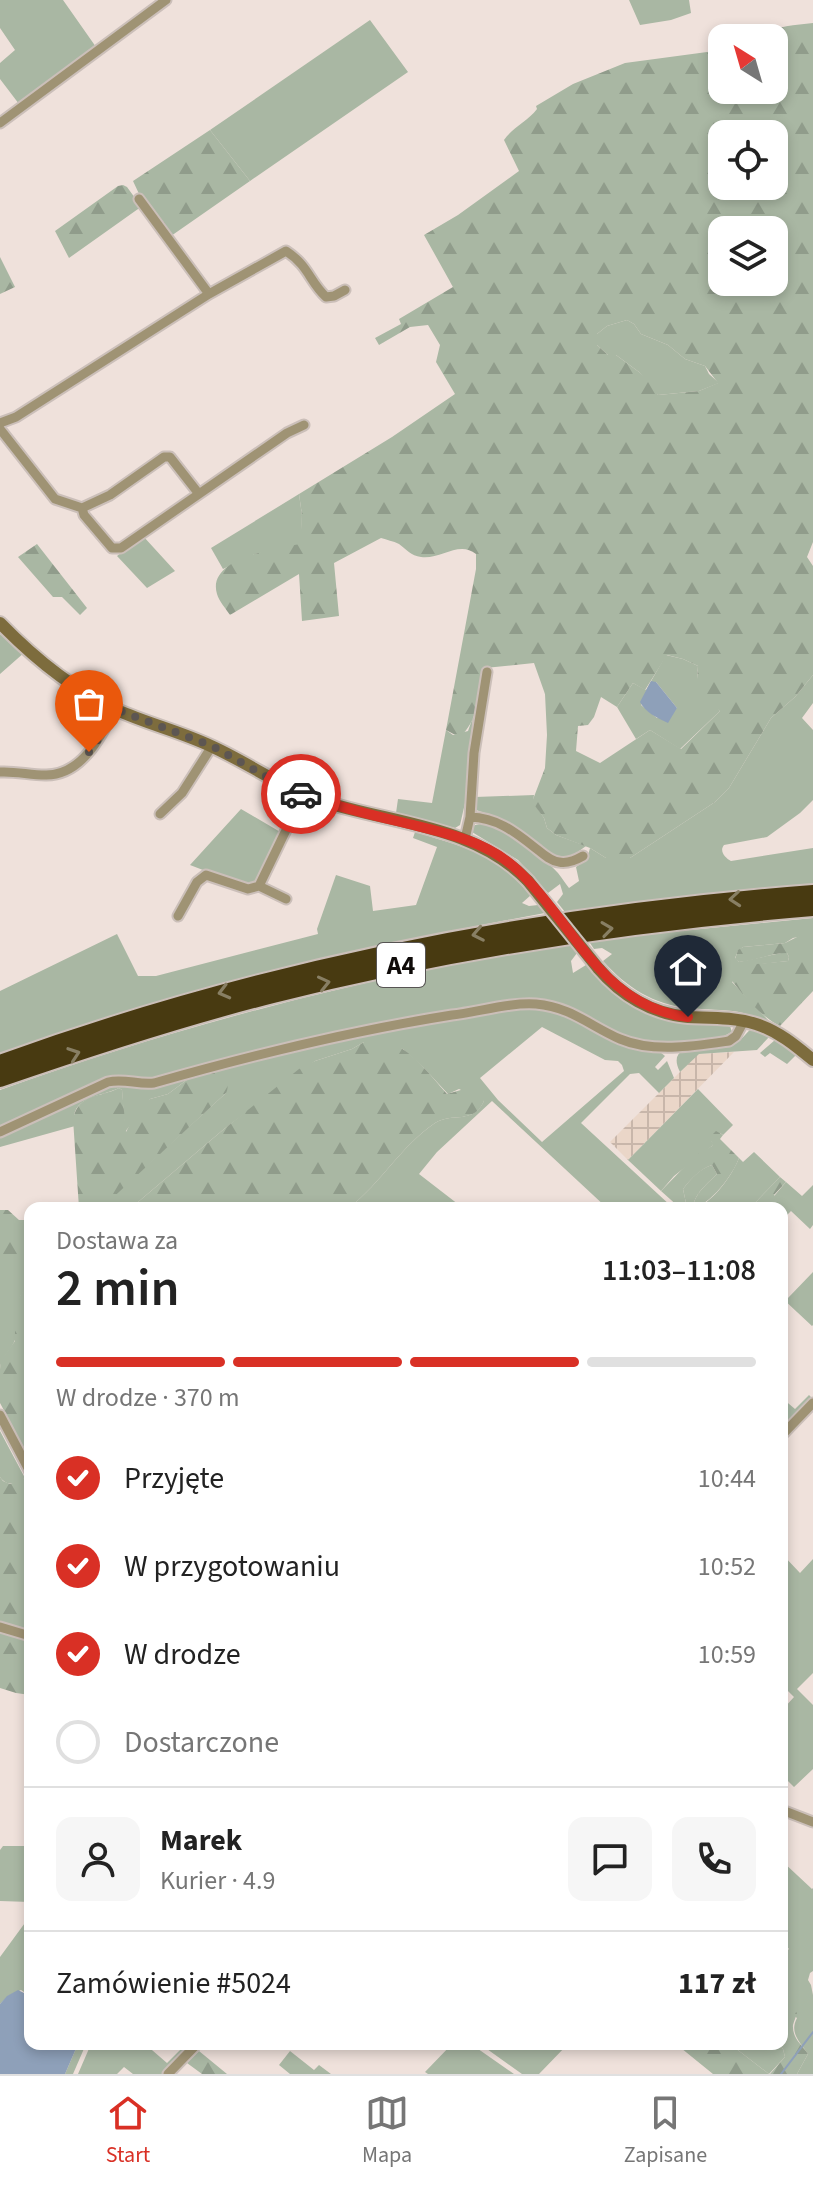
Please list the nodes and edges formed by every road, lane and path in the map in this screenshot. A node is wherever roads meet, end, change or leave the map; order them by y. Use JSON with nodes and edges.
{"nodes":[{"id":1,"x":164,"y":0,"type":"edge"},
{"id":2,"x":0,"y":123,"type":"edge"},
{"id":3,"x":139,"y":199,"type":"dead end"},
{"id":4,"x":345,"y":290,"type":"dead end"},
{"id":5,"x":209,"y":294,"type":"junction"},
{"id":6,"x":304,"y":425,"type":"dead end"},
{"id":7,"x":0,"y":426,"type":"edge"},
{"id":8,"x":199,"y":494,"type":"junction"},
{"id":9,"x":82,"y":508,"type":"junction"},
{"id":10,"x":0,"y":623,"type":"edge"},
{"id":11,"x":487,"y":672,"type":"dead end"},
{"id":12,"x":115,"y":709,"type":"junction"},
{"id":13,"x":212,"y":746,"type":"junction"},
{"id":14,"x":0,"y":772,"type":"edge"},
{"id":15,"x":303,"y":795,"type":"junction"},
{"id":16,"x":160,"y":814,"type":"dead end"},
{"id":17,"x":470,"y":817,"type":"junction"},
{"id":18,"x":465,"y":839,"type":"junction"},
{"id":19,"x":583,"y":856,"type":"dead end"},
{"id":20,"x":259,"y":886,"type":"junction"},
{"id":21,"x":813,"y":893,"type":"edge"},
{"id":22,"x":286,"y":899,"type":"dead end"},
{"id":23,"x":813,"y":908,"type":"edge"},
{"id":24,"x":178,"y":916,"type":"dead end"},
{"id":25,"x":744,"y":1021,"type":"junction"},
{"id":26,"x":813,"y":1060,"type":"edge"},
{"id":27,"x":0,"y":1063,"type":"edge"},
{"id":28,"x":0,"y":1079,"type":"edge"},
{"id":29,"x":0,"y":1132,"type":"edge"},
{"id":30,"x":813,"y":1403,"type":"edge"},
{"id":31,"x":0,"y":1415,"type":"edge"},
{"id":32,"x":788,"y":1429,"type":"edge"},
{"id":33,"x":24,"y":1461,"type":"edge"},
{"id":34,"x":0,"y":1627,"type":"edge"},
{"id":35,"x":24,"y":1634,"type":"edge"},
{"id":36,"x":788,"y":1812,"type":"edge"},
{"id":37,"x":813,"y":1822,"type":"edge"},
{"id":38,"x":191,"y":2050,"type":"edge"},
{"id":39,"x":168,"y":2074,"type":"edge"}],
"edges":[{"from":1,"to":2,"type":"street"},
{"from":3,"to":5,"type":"street"},
{"from":4,"to":5,"type":"street"},
{"from":5,"to":7,"type":"street"},
{"from":6,"to":8,"type":"street"},
{"from":7,"to":9,"type":"street"},
{"from":8,"to":9,"type":"street"},
{"from":8,"to":9,"type":"street"},
{"from":10,"to":12,"type":"street"},
{"from":11,"to":17,"type":"street"},
{"from":12,"to":13,"type":"street"},
{"from":12,"to":14,"type":"street"},
{"from":13,"to":15,"type":"street"},
{"from":13,"to":16,"type":"street"},
{"from":15,"to":18,"type":"street"},
{"from":15,"to":20,"type":"street"},
{"from":17,"to":18,"type":"street"},
{"from":17,"to":19,"type":"street"},
{"from":18,"to":25,"type":"street","bridge":true},
{"from":20,"to":22,"type":"street"},
{"from":20,"to":24,"type":"street"},
{"from":21,"to":27,"type":"highway","number":"A4","one_way":true},
{"from":28,"to":23,"type":"highway","number":"A4","one_way":true},
{"from":25,"to":26,"type":"street"},
{"from":25,"to":29,"type":"street"},
{"from":30,"to":32,"type":"street"},
{"from":31,"to":33,"type":"street"},
{"from":34,"to":35,"type":"street"},
{"from":36,"to":37,"type":"street"},
{"from":38,"to":39,"type":"street"}]}
